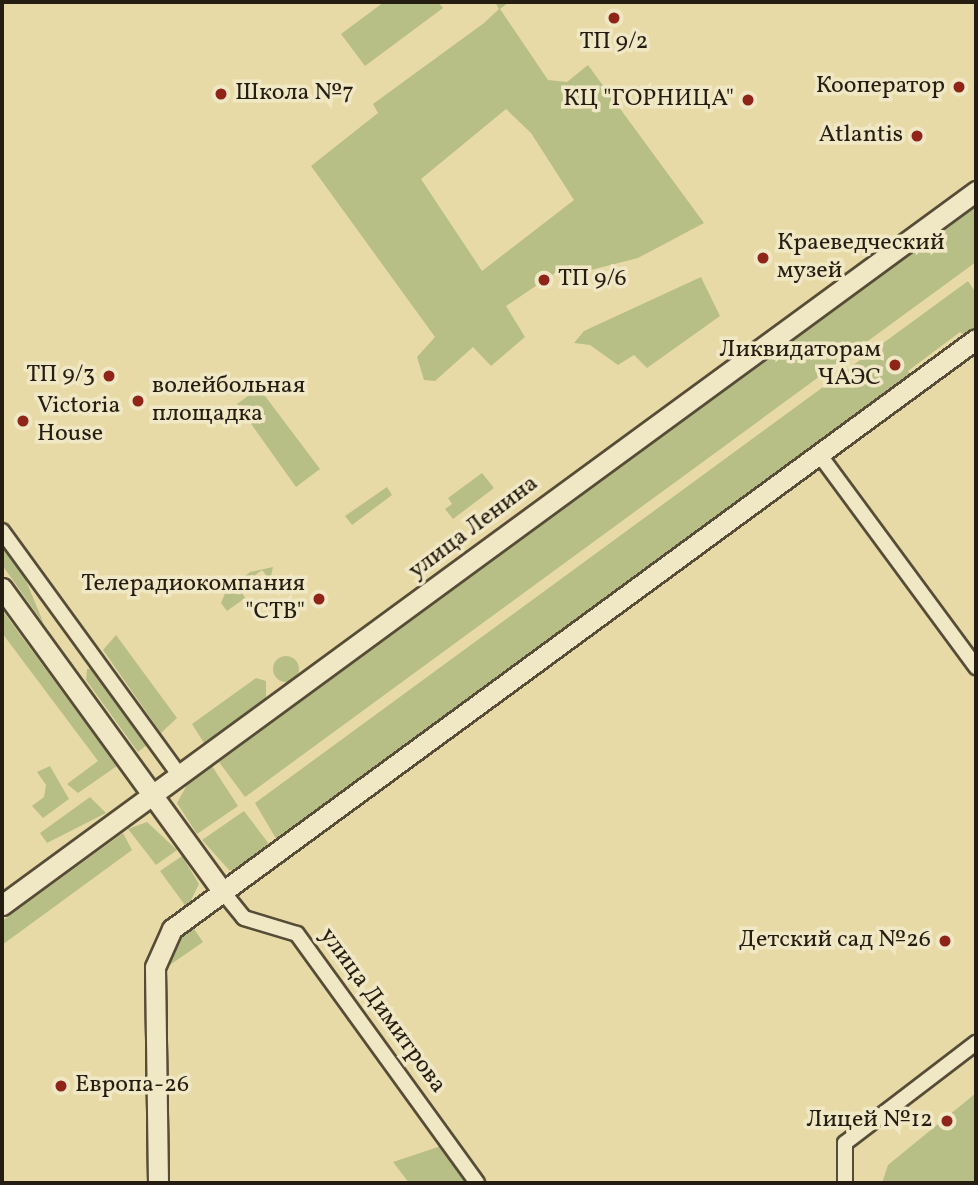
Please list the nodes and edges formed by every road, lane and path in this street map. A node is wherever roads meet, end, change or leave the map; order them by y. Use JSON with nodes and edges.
{"nodes":[{"id":1,"x":976,"y":191,"type":"edge"},
{"id":2,"x":976,"y":339,"type":"edge"},
{"id":3,"x":818,"y":454,"type":"junction"},
{"id":4,"x":2,"y":531,"type":"edge"},
{"id":5,"x":2,"y":588,"type":"edge"},
{"id":6,"x":976,"y":667,"type":"edge"},
{"id":7,"x":179,"y":775,"type":"junction"},
{"id":8,"x":153,"y":794,"type":"junction"},
{"id":9,"x":223,"y":892,"type":"junction"},
{"id":10,"x":2,"y":905,"type":"edge"},
{"id":11,"x":976,"y":1043,"type":"edge"},
{"id":12,"x":158,"y":1183,"type":"edge"},
{"id":13,"x":477,"y":1183,"type":"edge"},
{"id":14,"x":845,"y":1183,"type":"edge"}],
"edges":[{"from":1,"to":7,"type":"main road","name":"улица Ленина"},
{"from":2,"to":3,"type":"main road"},
{"from":3,"to":6,"type":"street"},
{"from":3,"to":9,"type":"main road"},
{"from":4,"to":7,"type":"street"},
{"from":5,"to":8,"type":"main road"},
{"from":7,"to":8,"type":"main road","name":"улица Ленина"},
{"from":8,"to":9,"type":"main road"},
{"from":8,"to":10,"type":"main road","name":"улица Ленина"},
{"from":9,"to":12,"type":"main road"},
{"from":9,"to":13,"type":"street","name":"улица Димитрова"},
{"from":11,"to":14,"type":"street"}]}
